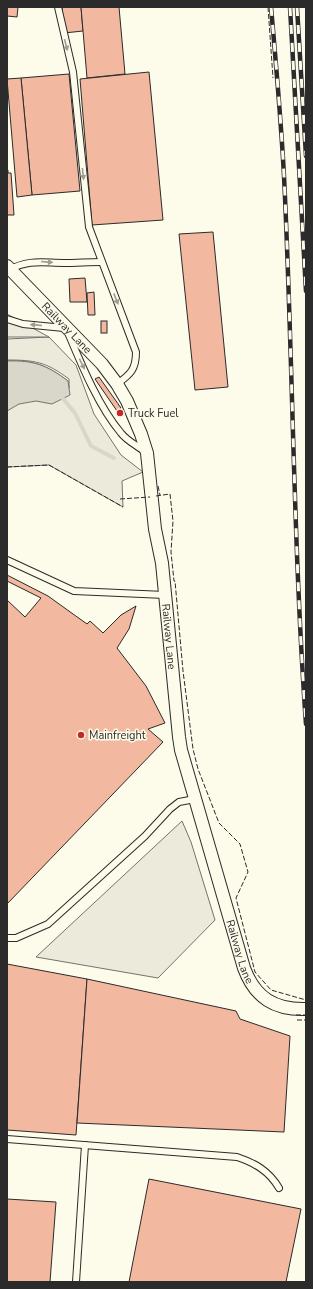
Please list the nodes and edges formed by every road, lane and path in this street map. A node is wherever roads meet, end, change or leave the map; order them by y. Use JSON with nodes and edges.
{"nodes":[{"id":1,"x":58,"y":7,"type":"edge"},
{"id":2,"x":101,"y":262,"type":"junction"},
{"id":3,"x":8,"y":269,"type":"edge"},
{"id":4,"x":7,"y":319,"type":"edge"},
{"id":5,"x":66,"y":328,"type":"junction"},
{"id":6,"x":117,"y":384,"type":"junction"},
{"id":7,"x":147,"y":453,"type":"junction"},
{"id":8,"x":7,"y":560,"type":"edge"},
{"id":9,"x":165,"y":595,"type":"junction"},
{"id":10,"x":195,"y":799,"type":"junction"},
{"id":11,"x":7,"y":938,"type":"edge"},
{"id":12,"x":301,"y":1009,"type":"edge"},
{"id":13,"x":7,"y":1139,"type":"edge"},
{"id":14,"x":85,"y":1145,"type":"junction"},
{"id":15,"x":279,"y":1188,"type":"dead end"},
{"id":16,"x":76,"y":1282,"type":"edge"}],
"edges":[{"from":1,"to":2,"type":"lane","one_way":true},
{"from":3,"to":2,"type":"lane","one_way":true},
{"from":2,"to":6,"type":"lane","one_way":true},
{"from":3,"to":5,"type":"street","name":"Railway Lane"},
{"from":5,"to":4,"type":"lane","one_way":true},
{"from":5,"to":6,"type":"street","name":"Railway Lane"},
{"from":5,"to":7,"type":"lane","one_way":true},
{"from":6,"to":7,"type":"street","name":"Railway Lane"},
{"from":7,"to":9,"type":"street","name":"Railway Lane"},
{"from":8,"to":9,"type":"lane"},
{"from":9,"to":10,"type":"street","name":"Railway Lane"},
{"from":10,"to":11,"type":"lane"},
{"from":10,"to":12,"type":"street","name":"Railway Lane"},
{"from":13,"to":14,"type":"lane"},
{"from":14,"to":15,"type":"lane"},
{"from":14,"to":16,"type":"lane"}]}
